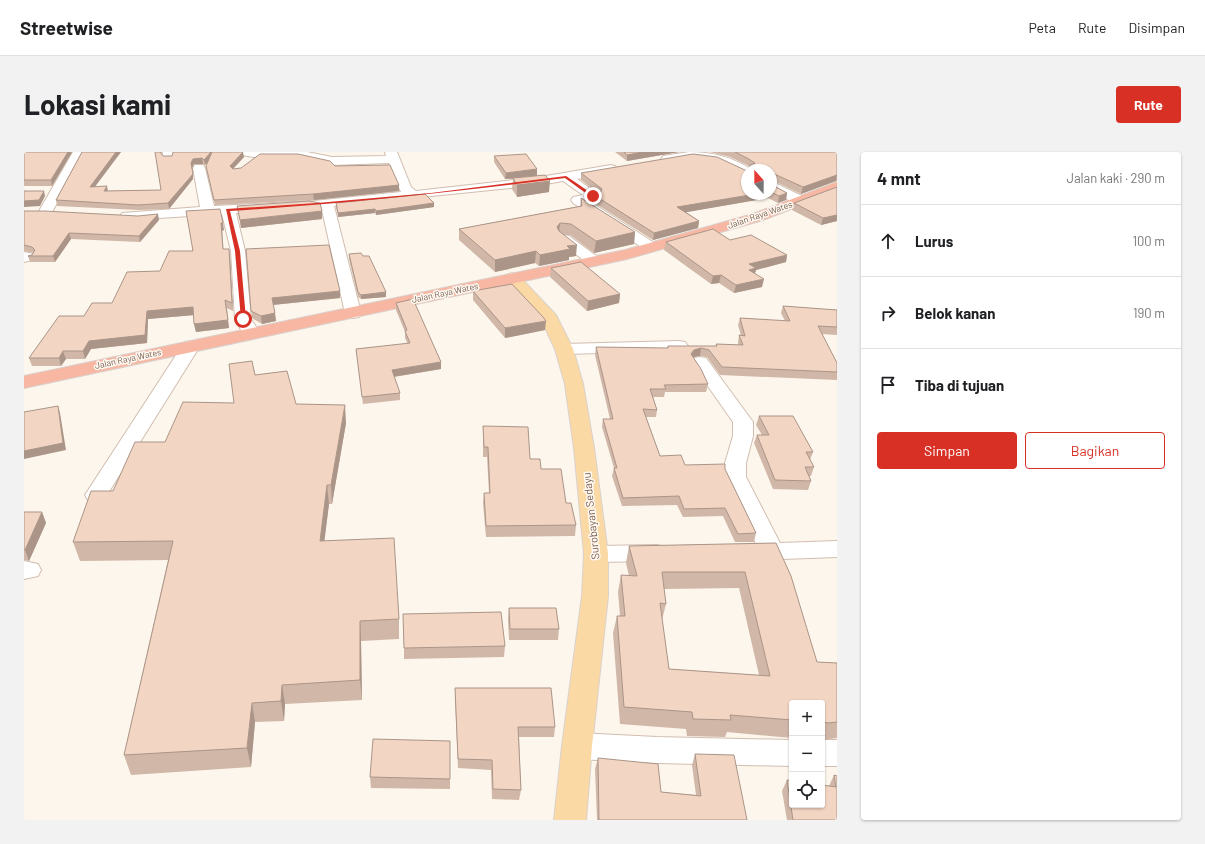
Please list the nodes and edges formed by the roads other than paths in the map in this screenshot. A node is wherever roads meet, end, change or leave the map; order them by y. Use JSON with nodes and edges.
{"nodes":[{"id":1,"x":79,"y":152,"type":"edge"},
{"id":2,"x":709,"y":154,"type":"edge"},
{"id":3,"x":250,"y":156,"type":"edge"},
{"id":4,"x":392,"y":156,"type":"edge"},
{"id":5,"x":652,"y":162,"type":"edge"},
{"id":6,"x":621,"y":167,"type":"edge"},
{"id":7,"x":199,"y":168,"type":"dead end"},
{"id":8,"x":741,"y":169,"type":"edge"},
{"id":9,"x":566,"y":177,"type":"junction"},
{"id":10,"x":837,"y":186,"type":"edge"},
{"id":11,"x":777,"y":188,"type":"edge"},
{"id":12,"x":44,"y":191,"type":"edge"},
{"id":13,"x":58,"y":191,"type":"junction"},
{"id":14,"x":413,"y":195,"type":"junction"},
{"id":15,"x":801,"y":201,"type":"junction"},
{"id":16,"x":317,"y":204,"type":"junction"},
{"id":17,"x":228,"y":210,"type":"junction"},
{"id":18,"x":208,"y":211,"type":"junction"},
{"id":19,"x":31,"y":212,"type":"edge"},
{"id":20,"x":111,"y":215,"type":"edge"},
{"id":21,"x":564,"y":239,"type":"edge"},
{"id":22,"x":651,"y":247,"type":"junction"},
{"id":23,"x":594,"y":261,"type":"junction"},
{"id":24,"x":512,"y":278,"type":"junction"},
{"id":25,"x":352,"y":313,"type":"junction"},
{"id":26,"x":251,"y":333,"type":"junction"},
{"id":27,"x":191,"y":346,"type":"junction"},
{"id":28,"x":679,"y":346,"type":"edge"},
{"id":29,"x":564,"y":349,"type":"junction"},
{"id":30,"x":700,"y":362,"type":"dead end"},
{"id":31,"x":24,"y":382,"type":"edge"},
{"id":32,"x":96,"y":495,"type":"edge"},
{"id":33,"x":837,"y":548,"type":"edge"},
{"id":34,"x":772,"y":551,"type":"junction"},
{"id":35,"x":732,"y":552,"type":"edge"},
{"id":36,"x":676,"y":553,"type":"edge"},
{"id":37,"x":596,"y":554,"type":"junction"},
{"id":38,"x":577,"y":746,"type":"junction"},
{"id":39,"x":789,"y":752,"type":"edge"},
{"id":40,"x":825,"y":753,"type":"edge"},
{"id":41,"x":837,"y":754,"type":"edge"},
{"id":42,"x":570,"y":820,"type":"edge"}],
"edges":[{"from":1,"to":13,"type":"street"},
{"from":2,"to":5,"type":"street"},
{"from":2,"to":8,"type":"street"},
{"from":3,"to":4,"type":"street"},
{"from":4,"to":14,"type":"street"},
{"from":6,"to":9,"type":"street"},
{"from":7,"to":18,"type":"street"},
{"from":9,"to":14,"type":"street"},
{"from":9,"to":22,"type":"street"},
{"from":10,"to":15,"type":"highway","name":"Jalan Raya Wates"},
{"from":11,"to":15,"type":"street"},
{"from":12,"to":13,"type":"street"},
{"from":13,"to":19,"type":"street"},
{"from":14,"to":16,"type":"street"},
{"from":15,"to":22,"type":"highway","name":"Jalan Raya Wates"},
{"from":16,"to":17,"type":"street"},
{"from":16,"to":25,"type":"street"},
{"from":17,"to":18,"type":"street"},
{"from":17,"to":26,"type":"street"},
{"from":18,"to":20,"type":"street"},
{"from":21,"to":23,"type":"street"},
{"from":22,"to":23,"type":"highway","name":"Jalan Raya Wates"},
{"from":23,"to":24,"type":"highway","name":"Jalan Raya Wates"},
{"from":24,"to":25,"type":"highway","name":"Jalan Raya Wates"},
{"from":24,"to":29,"type":"main road","name":"Surobayan Sedayu"},
{"from":25,"to":26,"type":"highway","name":"Jalan Raya Wates"},
{"from":26,"to":27,"type":"highway","name":"Jalan Raya Wates"},
{"from":27,"to":31,"type":"highway","name":"Jalan Raya Wates"},
{"from":27,"to":32,"type":"street"},
{"from":28,"to":29,"type":"street"},
{"from":29,"to":37,"type":"main road","name":"Surobayan Sedayu"},
{"from":30,"to":34,"type":"street"},
{"from":33,"to":34,"type":"street"},
{"from":34,"to":35,"type":"street"},
{"from":36,"to":37,"type":"street"},
{"from":37,"to":38,"type":"main road","name":"Surobayan Sedayu"},
{"from":38,"to":39,"type":"street"},
{"from":38,"to":42,"type":"main road","name":"Surobayan Sedayu"},
{"from":40,"to":41,"type":"street"}]}
